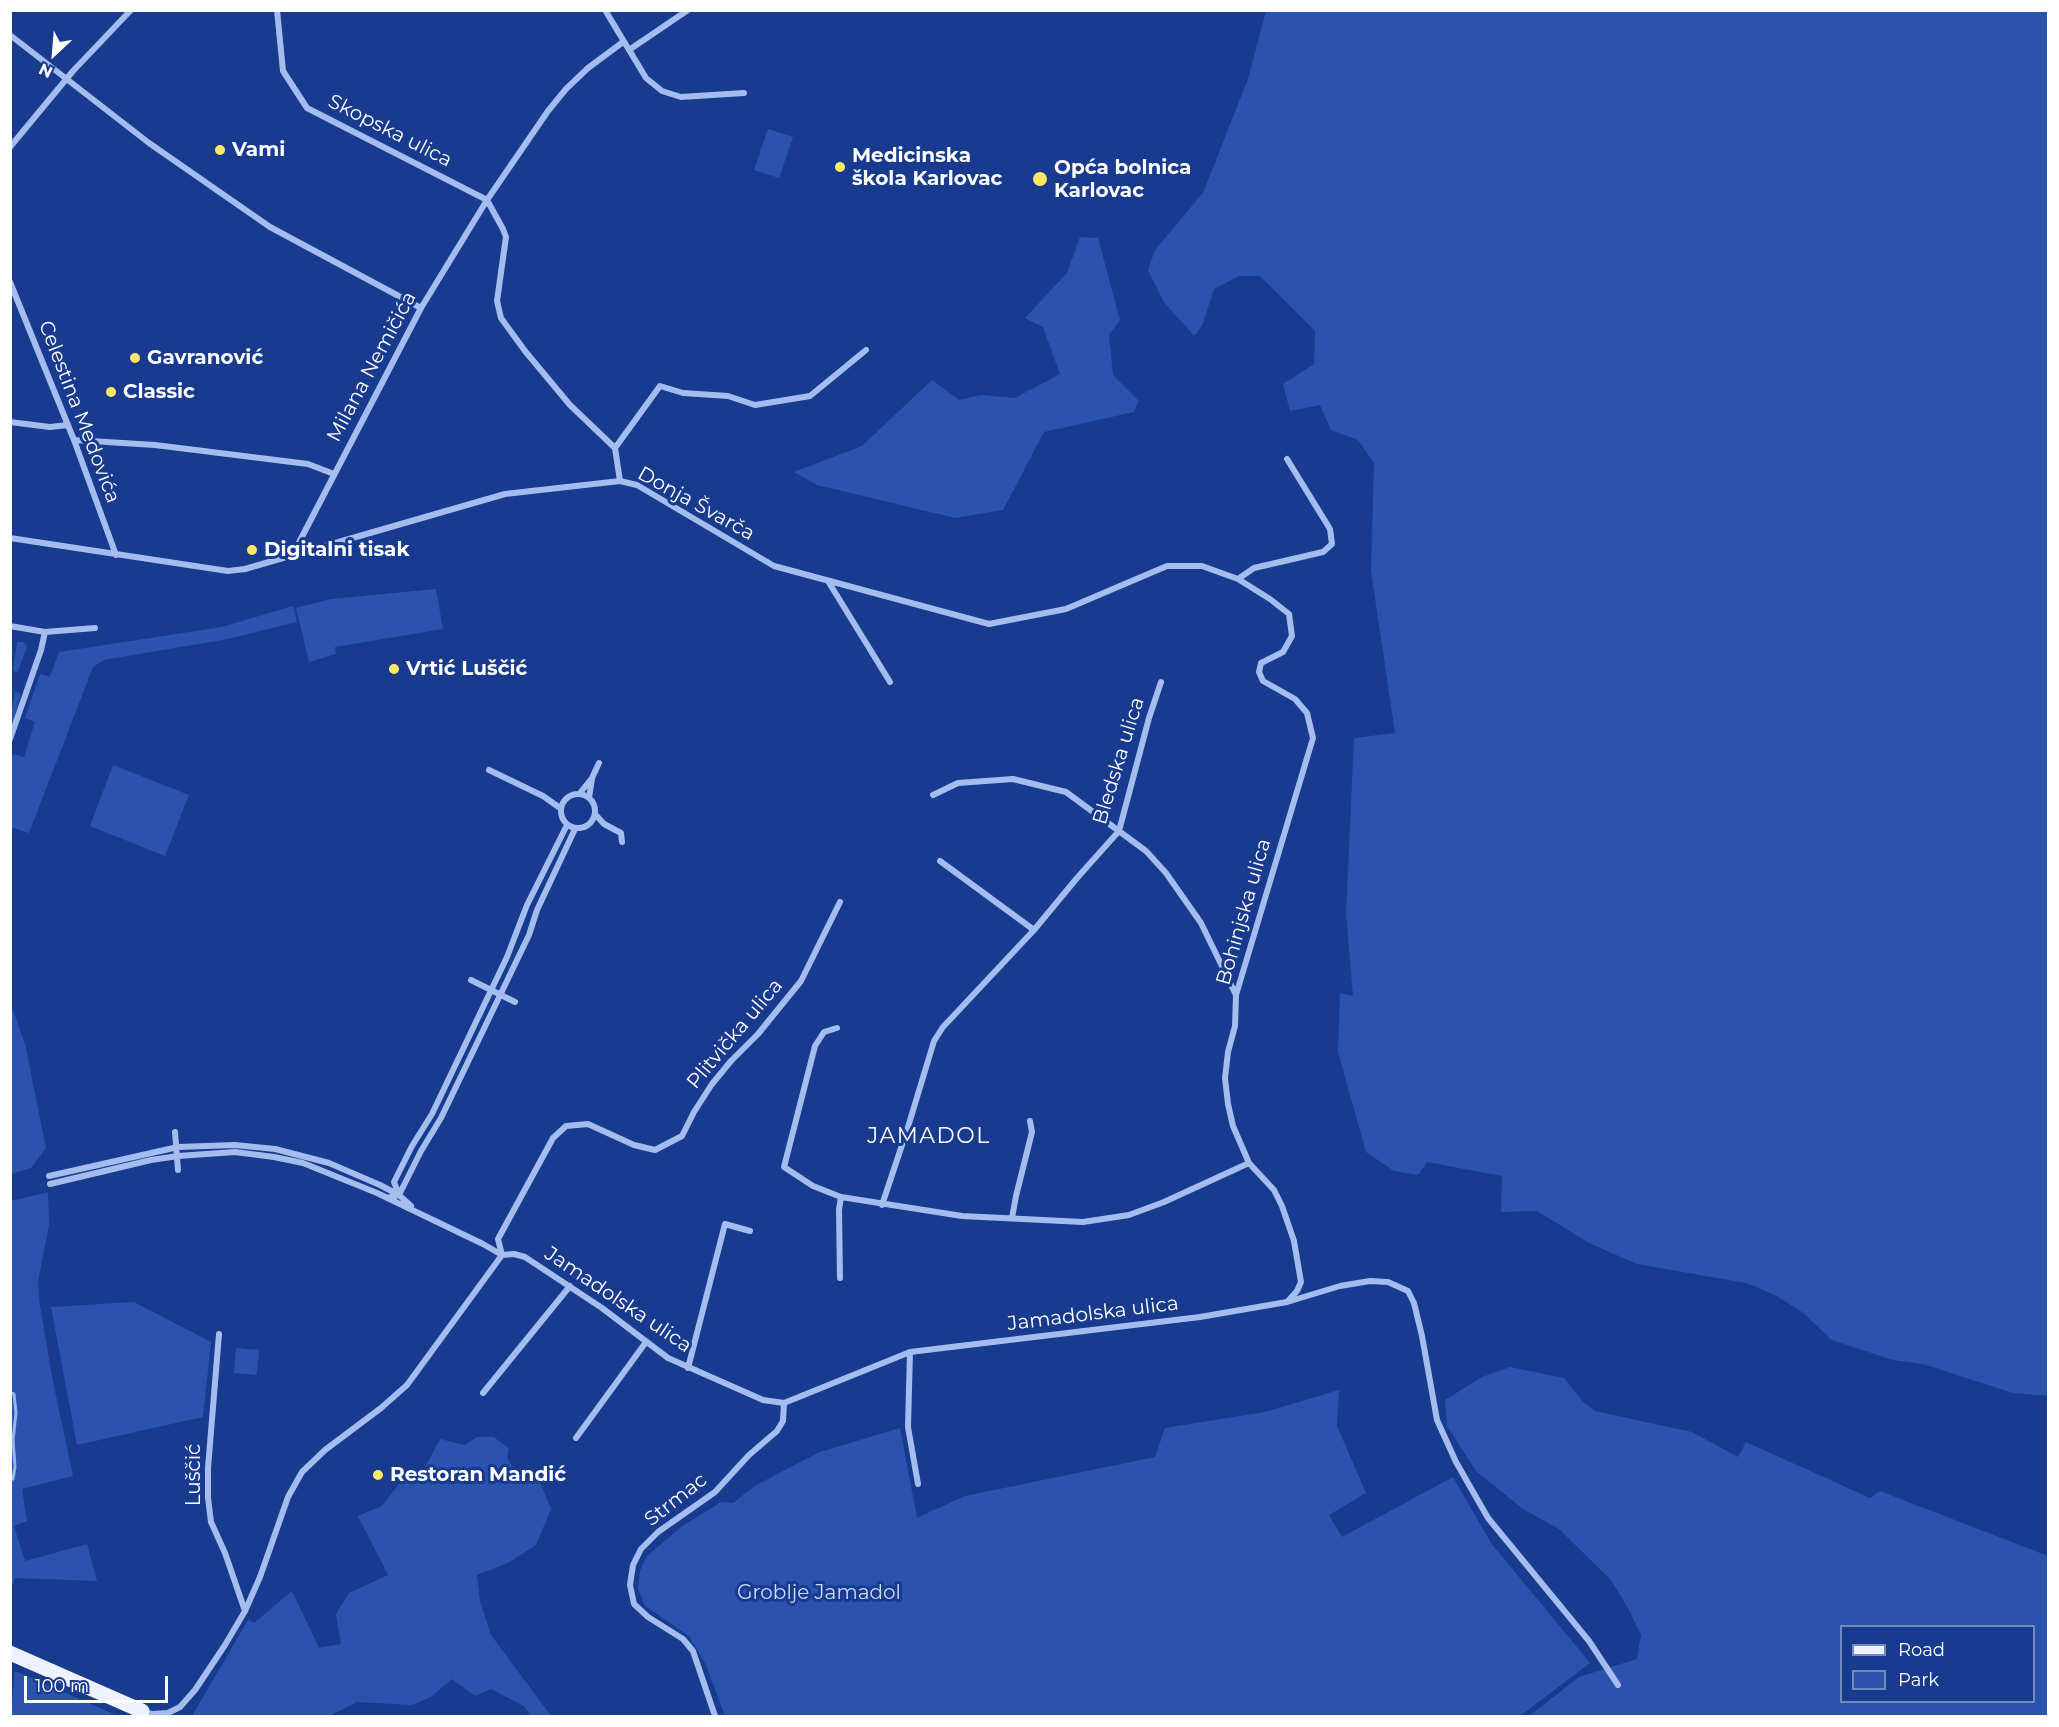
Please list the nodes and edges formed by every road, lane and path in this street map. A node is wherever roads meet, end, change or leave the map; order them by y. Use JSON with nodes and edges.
{"nodes":[{"id":1,"x":131,"y":10,"type":"edge"},
{"id":2,"x":277,"y":10,"type":"edge"},
{"id":3,"x":605,"y":10,"type":"edge"},
{"id":4,"x":688,"y":10,"type":"edge"},
{"id":5,"x":10,"y":35,"type":"edge"},
{"id":6,"x":623,"y":42,"type":"junction"},
{"id":7,"x":628,"y":50,"type":"junction"},
{"id":8,"x":66,"y":79,"type":"junction"},
{"id":9,"x":744,"y":93,"type":"dead end"},
{"id":10,"x":10,"y":147,"type":"edge"},
{"id":11,"x":487,"y":200,"type":"junction"},
{"id":12,"x":10,"y":282,"type":"edge"},
{"id":13,"x":420,"y":308,"type":"junction"},
{"id":14,"x":866,"y":351,"type":"dead end"},
{"id":15,"x":10,"y":422,"type":"edge"},
{"id":16,"x":68,"y":425,"type":"junction"},
{"id":17,"x":74,"y":440,"type":"junction"},
{"id":18,"x":615,"y":448,"type":"junction"},
{"id":19,"x":1287,"y":459,"type":"dead end"},
{"id":20,"x":334,"y":474,"type":"junction"},
{"id":21,"x":620,"y":481,"type":"junction"},
{"id":22,"x":10,"y":537,"type":"edge"},
{"id":23,"x":293,"y":554,"type":"junction"},
{"id":24,"x":116,"y":555,"type":"junction"},
{"id":25,"x":1238,"y":579,"type":"junction"},
{"id":26,"x":827,"y":581,"type":"junction"},
{"id":27,"x":10,"y":626,"type":"edge"},
{"id":28,"x":95,"y":628,"type":"dead end"},
{"id":29,"x":45,"y":632,"type":"junction"},
{"id":30,"x":890,"y":682,"type":"dead end"},
{"id":31,"x":1161,"y":682,"type":"dead end"},
{"id":32,"x":10,"y":739,"type":"edge"},
{"id":33,"x":599,"y":763,"type":"dead end"},
{"id":34,"x":489,"y":770,"type":"dead end"},
{"id":35,"x":592,"y":778,"type":"junction"},
{"id":36,"x":580,"y":793,"type":"junction"},
{"id":37,"x":933,"y":795,"type":"dead end"},
{"id":38,"x":543,"y":796,"type":"junction"},
{"id":39,"x":589,"y":798,"type":"junction"},
{"id":40,"x":564,"y":800,"type":"junction"},
{"id":41,"x":560,"y":808,"type":"junction"},
{"id":42,"x":595,"y":814,"type":"junction"},
{"id":43,"x":592,"y":822,"type":"junction"},
{"id":44,"x":604,"y":824,"type":"junction"},
{"id":45,"x":567,"y":825,"type":"junction"},
{"id":46,"x":575,"y":829,"type":"junction"},
{"id":47,"x":1119,"y":831,"type":"junction"},
{"id":48,"x":622,"y":842,"type":"dead end"},
{"id":49,"x":940,"y":861,"type":"dead end"},
{"id":50,"x":840,"y":902,"type":"dead end"},
{"id":51,"x":1034,"y":930,"type":"junction"},
{"id":52,"x":471,"y":980,"type":"dead end"},
{"id":53,"x":490,"y":989,"type":"junction"},
{"id":54,"x":500,"y":994,"type":"junction"},
{"id":55,"x":1236,"y":995,"type":"junction"},
{"id":56,"x":515,"y":1002,"type":"dead end"},
{"id":57,"x":837,"y":1028,"type":"dead end"},
{"id":58,"x":1030,"y":1121,"type":"dead end"},
{"id":59,"x":175,"y":1132,"type":"dead end"},
{"id":60,"x":178,"y":1147,"type":"junction"},
{"id":61,"x":178,"y":1156,"type":"junction"},
{"id":62,"x":1249,"y":1163,"type":"junction"},
{"id":63,"x":178,"y":1170,"type":"dead end"},
{"id":64,"x":394,"y":1182,"type":"junction"},
{"id":65,"x":380,"y":1185,"type":"junction"},
{"id":66,"x":399,"y":1195,"type":"junction"},
{"id":67,"x":841,"y":1197,"type":"junction"},
{"id":68,"x":387,"y":1198,"type":"junction"},
{"id":69,"x":882,"y":1204,"type":"junction"},
{"id":70,"x":415,"y":1211,"type":"junction"},
{"id":71,"x":1012,"y":1218,"type":"junction"},
{"id":72,"x":750,"y":1231,"type":"dead end"},
{"id":73,"x":502,"y":1255,"type":"junction"},
{"id":74,"x":840,"y":1278,"type":"dead end"},
{"id":75,"x":570,"y":1286,"type":"junction"},
{"id":76,"x":1287,"y":1302,"type":"junction"},
{"id":77,"x":219,"y":1334,"type":"dead end"},
{"id":78,"x":646,"y":1342,"type":"junction"},
{"id":79,"x":910,"y":1352,"type":"junction"},
{"id":80,"x":688,"y":1368,"type":"junction"},
{"id":81,"x":483,"y":1393,"type":"dead end"},
{"id":82,"x":784,"y":1403,"type":"junction"},
{"id":83,"x":576,"y":1438,"type":"dead end"},
{"id":84,"x":918,"y":1484,"type":"dead end"},
{"id":85,"x":245,"y":1611,"type":"junction"},
{"id":86,"x":10,"y":1653,"type":"edge"},
{"id":87,"x":1618,"y":1685,"type":"dead end"},
{"id":88,"x":187,"y":1700,"type":"junction"},
{"id":89,"x":145,"y":1714,"type":"edge"},
{"id":90,"x":180,"y":1716,"type":"edge"},
{"id":91,"x":715,"y":1716,"type":"edge"}],
"edges":[{"from":1,"to":8,"type":"street"},
{"from":2,"to":11,"type":"street","name":"Skopska ulica"},
{"from":3,"to":6,"type":"street"},
{"from":4,"to":7,"type":"street"},
{"from":5,"to":8,"type":"street"},
{"from":6,"to":7,"type":"street"},
{"from":6,"to":11,"type":"street"},
{"from":7,"to":9,"type":"street"},
{"from":8,"to":10,"type":"street"},
{"from":8,"to":13,"type":"street"},
{"from":11,"to":13,"type":"street","name":"Milana Nemičića"},
{"from":11,"to":18,"type":"street"},
{"from":12,"to":16,"type":"street","name":"Celestina Medovića"},
{"from":13,"to":20,"type":"street","name":"Milana Nemičića"},
{"from":14,"to":18,"type":"street"},
{"from":15,"to":16,"type":"street"},
{"from":16,"to":17,"type":"street","name":"Celestina Medovića"},
{"from":17,"to":20,"type":"street"},
{"from":17,"to":24,"type":"street","name":"Celestina Medovića"},
{"from":18,"to":21,"type":"street","name":"Donja Švarča"},
{"from":19,"to":25,"type":"street"},
{"from":20,"to":23,"type":"street","name":"Milana Nemičića"},
{"from":21,"to":23,"type":"street"},
{"from":21,"to":26,"type":"street","name":"Donja Švarča"},
{"from":22,"to":24,"type":"street"},
{"from":23,"to":24,"type":"street"},
{"from":25,"to":26,"type":"street","name":"Donja Švarča"},
{"from":25,"to":55,"type":"street","name":"Bohinjska ulica"},
{"from":26,"to":30,"type":"street"},
{"from":27,"to":29,"type":"street"},
{"from":28,"to":29,"type":"street"},
{"from":29,"to":32,"type":"street"},
{"from":31,"to":47,"type":"street","name":"Bledska ulica"},
{"from":33,"to":35,"type":"street"},
{"from":34,"to":38,"type":"street"},
{"from":35,"to":36,"type":"street"},
{"from":35,"to":39,"type":"street"},
{"from":36,"to":39,"type":"street"},
{"from":36,"to":40,"type":"street"},
{"from":37,"to":47,"type":"street"},
{"from":38,"to":40,"type":"street"},
{"from":38,"to":41,"type":"street"},
{"from":39,"to":42,"type":"street"},
{"from":40,"to":41,"type":"street"},
{"from":41,"to":45,"type":"street"},
{"from":42,"to":43,"type":"street"},
{"from":42,"to":44,"type":"street"},
{"from":43,"to":44,"type":"street"},
{"from":43,"to":46,"type":"street"},
{"from":44,"to":48,"type":"street"},
{"from":45,"to":46,"type":"street"},
{"from":45,"to":53,"type":"street"},
{"from":46,"to":54,"type":"street"},
{"from":47,"to":51,"type":"street","name":"Bledska ulica"},
{"from":47,"to":55,"type":"street"},
{"from":49,"to":51,"type":"street"},
{"from":50,"to":73,"type":"street","name":"Plitvička ulica"},
{"from":51,"to":69,"type":"street","name":"Bledska ulica"},
{"from":52,"to":53,"type":"street"},
{"from":53,"to":54,"type":"street"},
{"from":53,"to":64,"type":"street"},
{"from":54,"to":56,"type":"street"},
{"from":54,"to":66,"type":"street"},
{"from":55,"to":62,"type":"street","name":"Bohinjska ulica"},
{"from":57,"to":67,"type":"street"},
{"from":58,"to":71,"type":"street"},
{"from":59,"to":60,"type":"street"},
{"from":60,"to":61,"type":"street"},
{"from":60,"to":61,"type":"street","name":"Jamadolska ulica"},
{"from":60,"to":65,"type":"street"},
{"from":61,"to":63,"type":"street"},
{"from":61,"to":68,"type":"street","name":"Jamadolska ulica"},
{"from":62,"to":71,"type":"street"},
{"from":62,"to":76,"type":"street","name":"Bohinjska ulica"},
{"from":64,"to":65,"type":"street"},
{"from":64,"to":66,"type":"street"},
{"from":65,"to":66,"type":"street"},
{"from":66,"to":68,"type":"street"},
{"from":66,"to":70,"type":"street"},
{"from":67,"to":69,"type":"street"},
{"from":67,"to":74,"type":"street"},
{"from":68,"to":70,"type":"street","name":"Jamadolska ulica"},
{"from":69,"to":71,"type":"street"},
{"from":70,"to":73,"type":"street","name":"Jamadolska ulica"},
{"from":72,"to":80,"type":"street"},
{"from":73,"to":75,"type":"street","name":"Jamadolska ulica"},
{"from":73,"to":85,"type":"street"},
{"from":75,"to":78,"type":"street","name":"Jamadolska ulica"},
{"from":75,"to":81,"type":"street"},
{"from":76,"to":79,"type":"street","name":"Jamadolska ulica"},
{"from":76,"to":87,"type":"street","name":"Jamadolska ulica"},
{"from":77,"to":85,"type":"street","name":"Luščić"},
{"from":78,"to":80,"type":"street","name":"Jamadolska ulica"},
{"from":78,"to":83,"type":"street"},
{"from":79,"to":82,"type":"street","name":"Jamadolska ulica"},
{"from":79,"to":84,"type":"street"},
{"from":80,"to":82,"type":"street","name":"Jamadolska ulica"},
{"from":82,"to":91,"type":"street","name":"Strmac"},
{"from":85,"to":88,"type":"street"},
{"from":86,"to":89,"type":"main road"},
{"from":88,"to":89,"type":"street"},
{"from":88,"to":90,"type":"street"}]}
